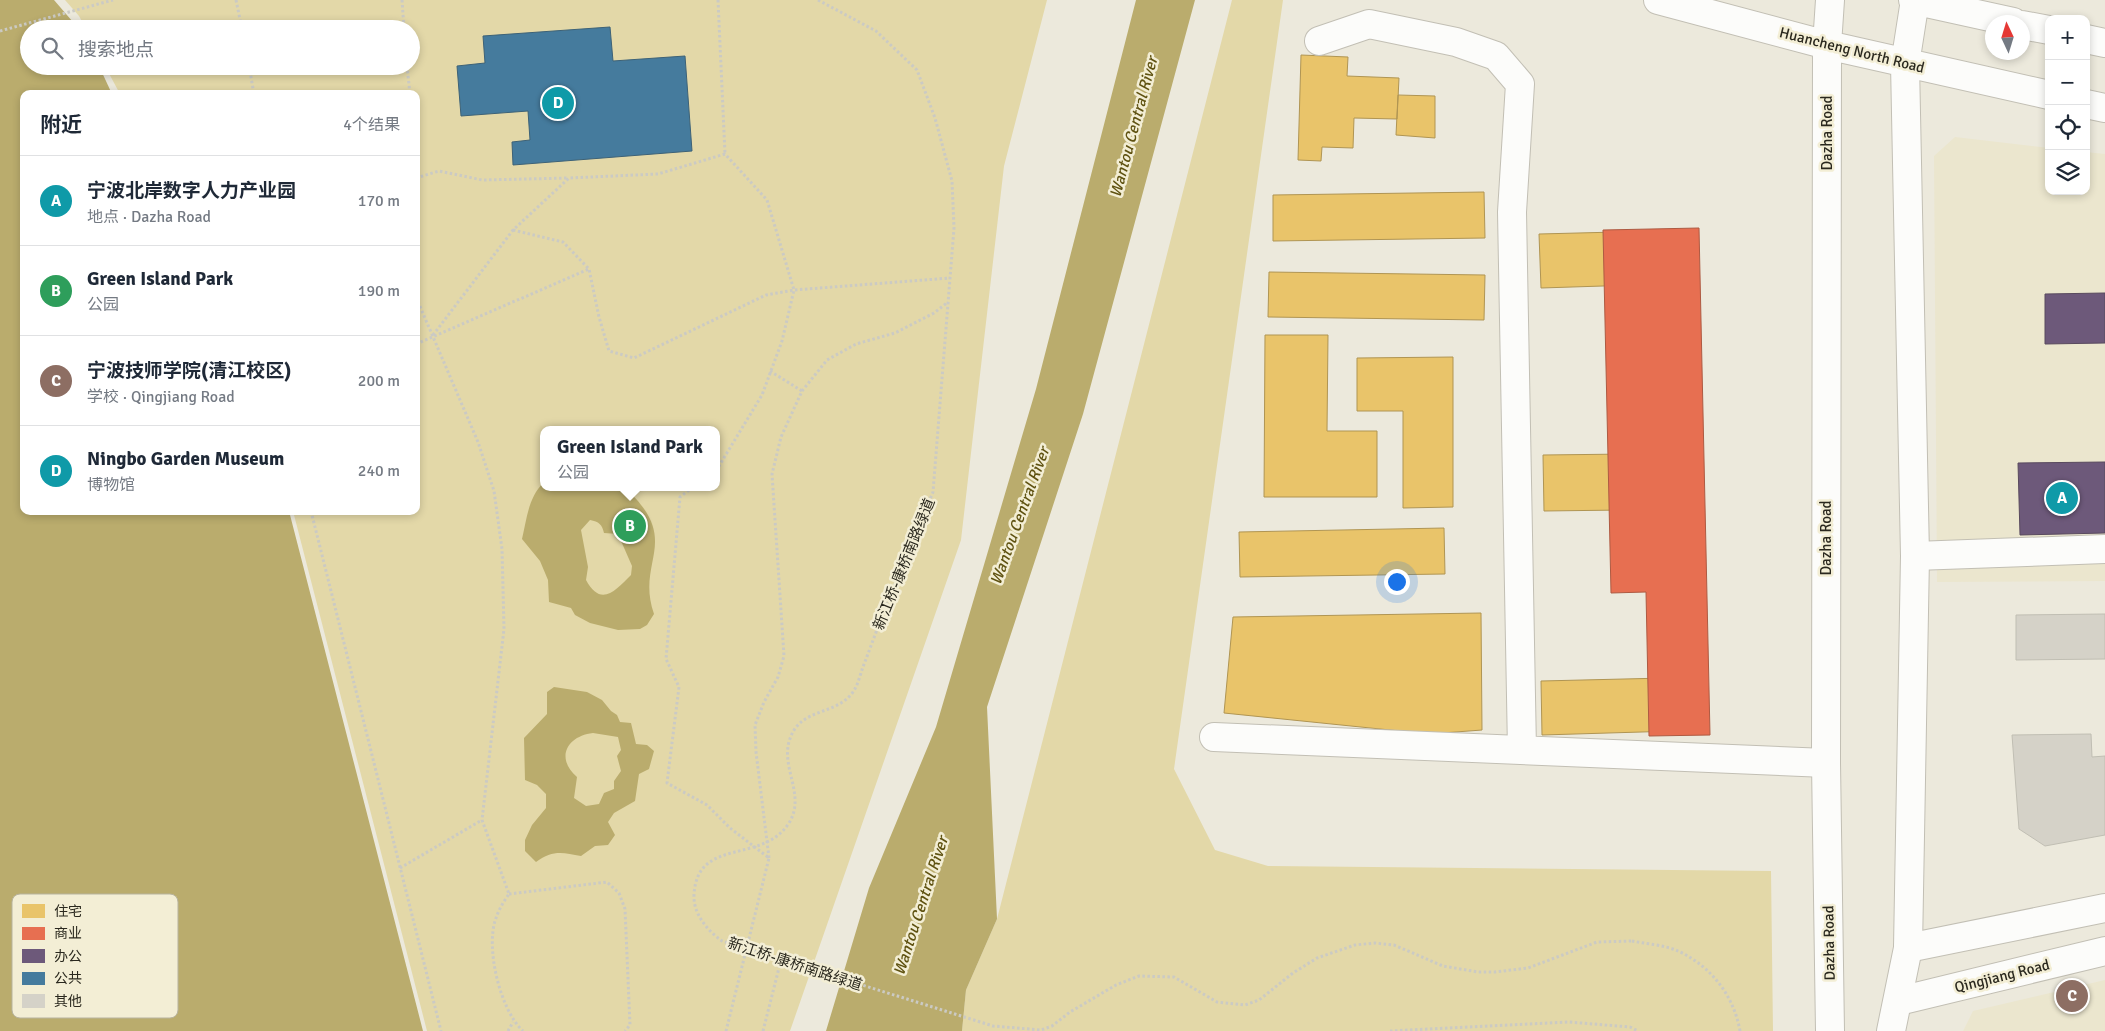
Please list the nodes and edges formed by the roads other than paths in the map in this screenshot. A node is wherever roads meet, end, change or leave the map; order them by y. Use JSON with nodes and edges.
{"nodes":[{"id":1,"x":1658,"y":0,"type":"edge"},
{"id":2,"x":1830,"y":0,"type":"edge"},
{"id":3,"x":1914,"y":0,"type":"edge"},
{"id":4,"x":1985,"y":16,"type":"edge"},
{"id":5,"x":2030,"y":26,"type":"edge"},
{"id":6,"x":2045,"y":29,"type":"edge"},
{"id":7,"x":2090,"y":40,"type":"edge"},
{"id":8,"x":1319,"y":41,"type":"dead end"},
{"id":9,"x":2105,"y":43,"type":"edge"},
{"id":10,"x":1827,"y":45,"type":"junction"},
{"id":11,"x":1905,"y":64,"type":"junction"},
{"id":12,"x":2045,"y":94,"type":"edge"},
{"id":13,"x":2090,"y":105,"type":"edge"},
{"id":14,"x":2105,"y":108,"type":"edge"},
{"id":15,"x":2105,"y":550,"type":"edge"},
{"id":16,"x":1915,"y":556,"type":"junction"},
{"id":17,"x":1214,"y":737,"type":"dead end"},
{"id":18,"x":1522,"y":750,"type":"junction"},
{"id":19,"x":1826,"y":762,"type":"junction"},
{"id":20,"x":2105,"y":908,"type":"edge"},
{"id":21,"x":1908,"y":948,"type":"junction"},
{"id":22,"x":2105,"y":951,"type":"edge"},
{"id":23,"x":1899,"y":1000,"type":"junction"},
{"id":24,"x":1830,"y":1031,"type":"edge"},
{"id":25,"x":1892,"y":1031,"type":"edge"}],
"edges":[{"from":1,"to":10,"type":"main road","name":"Huancheng North Road"},
{"from":2,"to":10,"type":"main road","name":"Dazha Road"},
{"from":3,"to":4,"type":"main road"},
{"from":3,"to":11,"type":"main road"},
{"from":5,"to":6,"type":"main road"},
{"from":7,"to":9,"type":"main road"},
{"from":8,"to":18,"type":"main road"},
{"from":10,"to":11,"type":"main road","name":"Huancheng North Road"},
{"from":10,"to":19,"type":"main road","name":"Dazha Road"},
{"from":11,"to":12,"type":"main road","name":"Huancheng North Road"},
{"from":11,"to":16,"type":"main road"},
{"from":13,"to":14,"type":"main road"},
{"from":15,"to":16,"type":"main road"},
{"from":16,"to":21,"type":"main road"},
{"from":17,"to":18,"type":"main road"},
{"from":18,"to":19,"type":"main road"},
{"from":19,"to":24,"type":"main road","name":"Dazha Road"},
{"from":20,"to":21,"type":"main road"},
{"from":21,"to":23,"type":"main road"},
{"from":22,"to":23,"type":"main road","name":"Qingjiang Road"},
{"from":23,"to":25,"type":"main road"}]}
